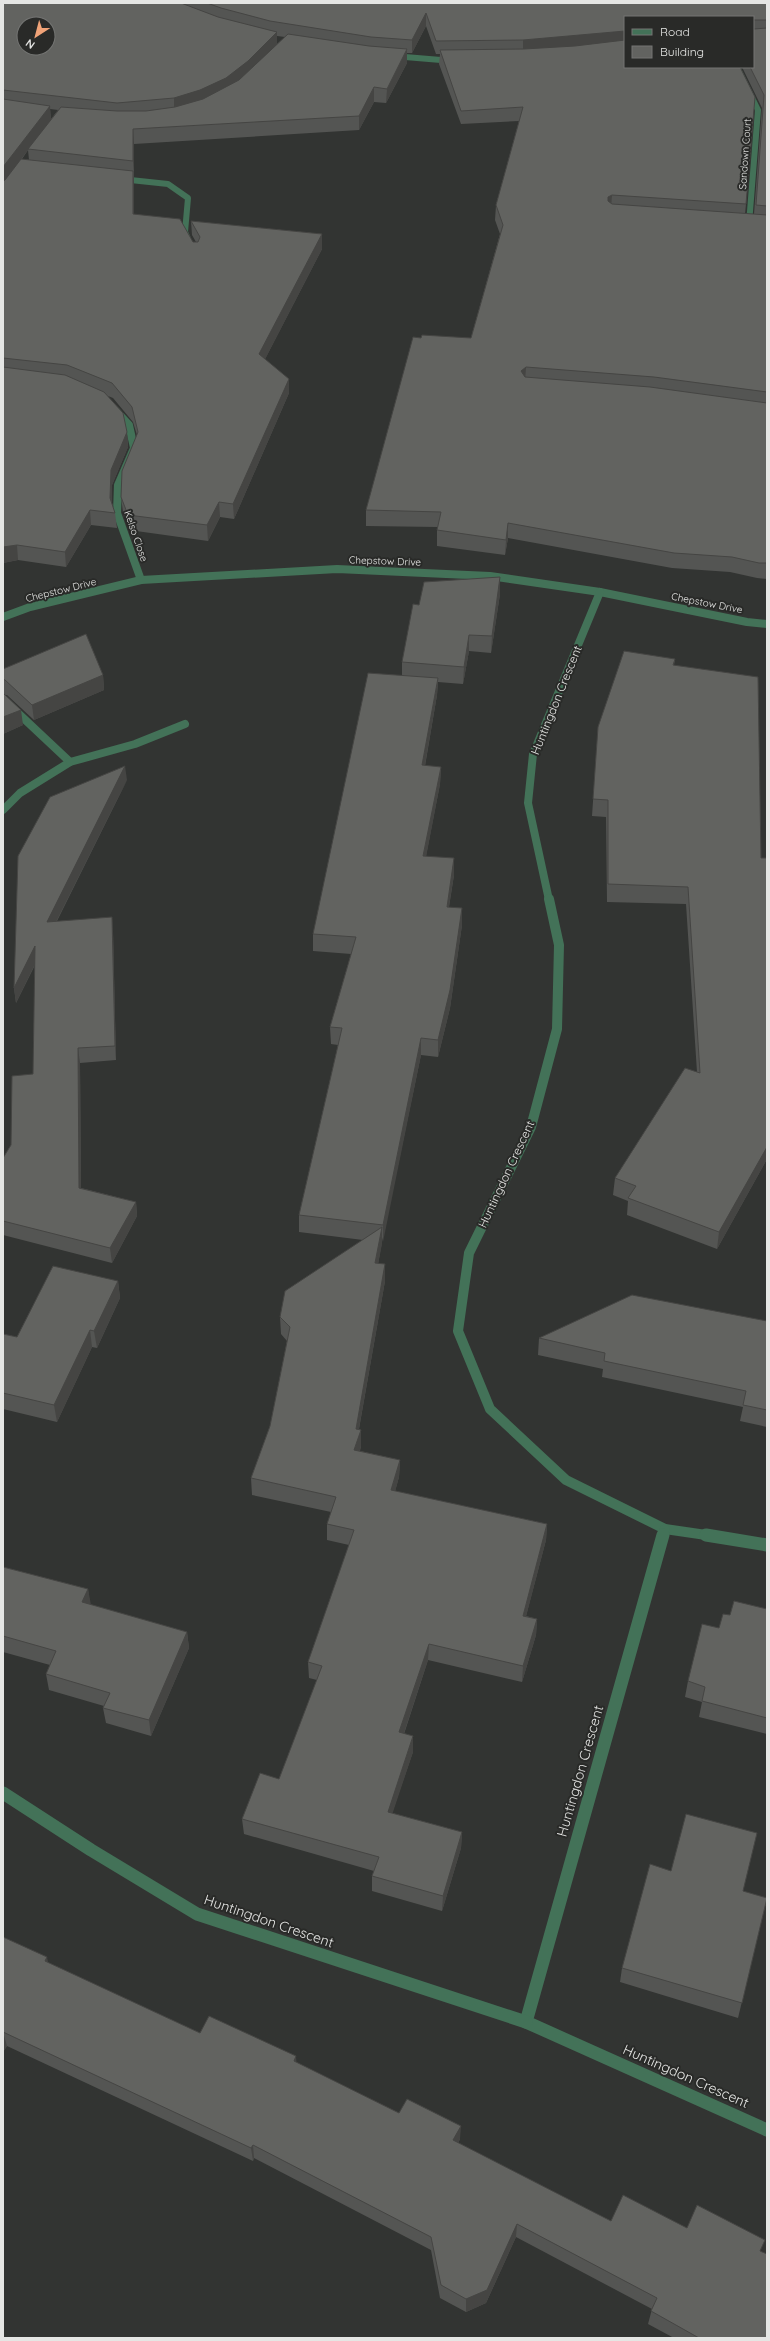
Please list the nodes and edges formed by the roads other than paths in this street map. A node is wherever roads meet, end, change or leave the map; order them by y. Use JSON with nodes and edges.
{"nodes":[{"id":1,"x":387,"y":56,"type":"edge"},
{"id":2,"x":459,"y":61,"type":"edge"},
{"id":3,"x":737,"y":68,"type":"edge"},
{"id":4,"x":114,"y":178,"type":"edge"},
{"id":5,"x":741,"y":223,"type":"edge"},
{"id":6,"x":192,"y":245,"type":"edge"},
{"id":7,"x":109,"y":402,"type":"edge"},
{"id":8,"x":141,"y":580,"type":"junction"},
{"id":9,"x":600,"y":592,"type":"junction"},
{"id":10,"x":3,"y":617,"type":"edge"},
{"id":11,"x":767,"y":624,"type":"edge"},
{"id":12,"x":3,"y":699,"type":"edge"},
{"id":13,"x":185,"y":724,"type":"dead end"},
{"id":14,"x":70,"y":762,"type":"junction"},
{"id":15,"x":3,"y":810,"type":"edge"},
{"id":16,"x":665,"y":1529,"type":"junction"},
{"id":17,"x":767,"y":1545,"type":"edge"},
{"id":18,"x":3,"y":1793,"type":"edge"},
{"id":19,"x":526,"y":2022,"type":"junction"},
{"id":20,"x":767,"y":2130,"type":"edge"}],
"edges":[{"from":1,"to":2,"type":"street"},
{"from":3,"to":5,"type":"street","name":"Sandown Court"},
{"from":4,"to":6,"type":"street"},
{"from":7,"to":8,"type":"street","name":"Kelso Close"},
{"from":8,"to":9,"type":"street","name":"Chepstow Drive"},
{"from":8,"to":10,"type":"street","name":"Chepstow Drive"},
{"from":9,"to":11,"type":"street","name":"Chepstow Drive"},
{"from":9,"to":16,"type":"street","name":"Huntingdon Crescent"},
{"from":12,"to":14,"type":"street"},
{"from":13,"to":14,"type":"street"},
{"from":14,"to":15,"type":"street"},
{"from":16,"to":17,"type":"street","name":"Huntingdon Crescent"},
{"from":16,"to":19,"type":"street","name":"Huntingdon Crescent"},
{"from":18,"to":19,"type":"street","name":"Huntingdon Crescent"},
{"from":19,"to":20,"type":"street","name":"Huntingdon Crescent"}]}
